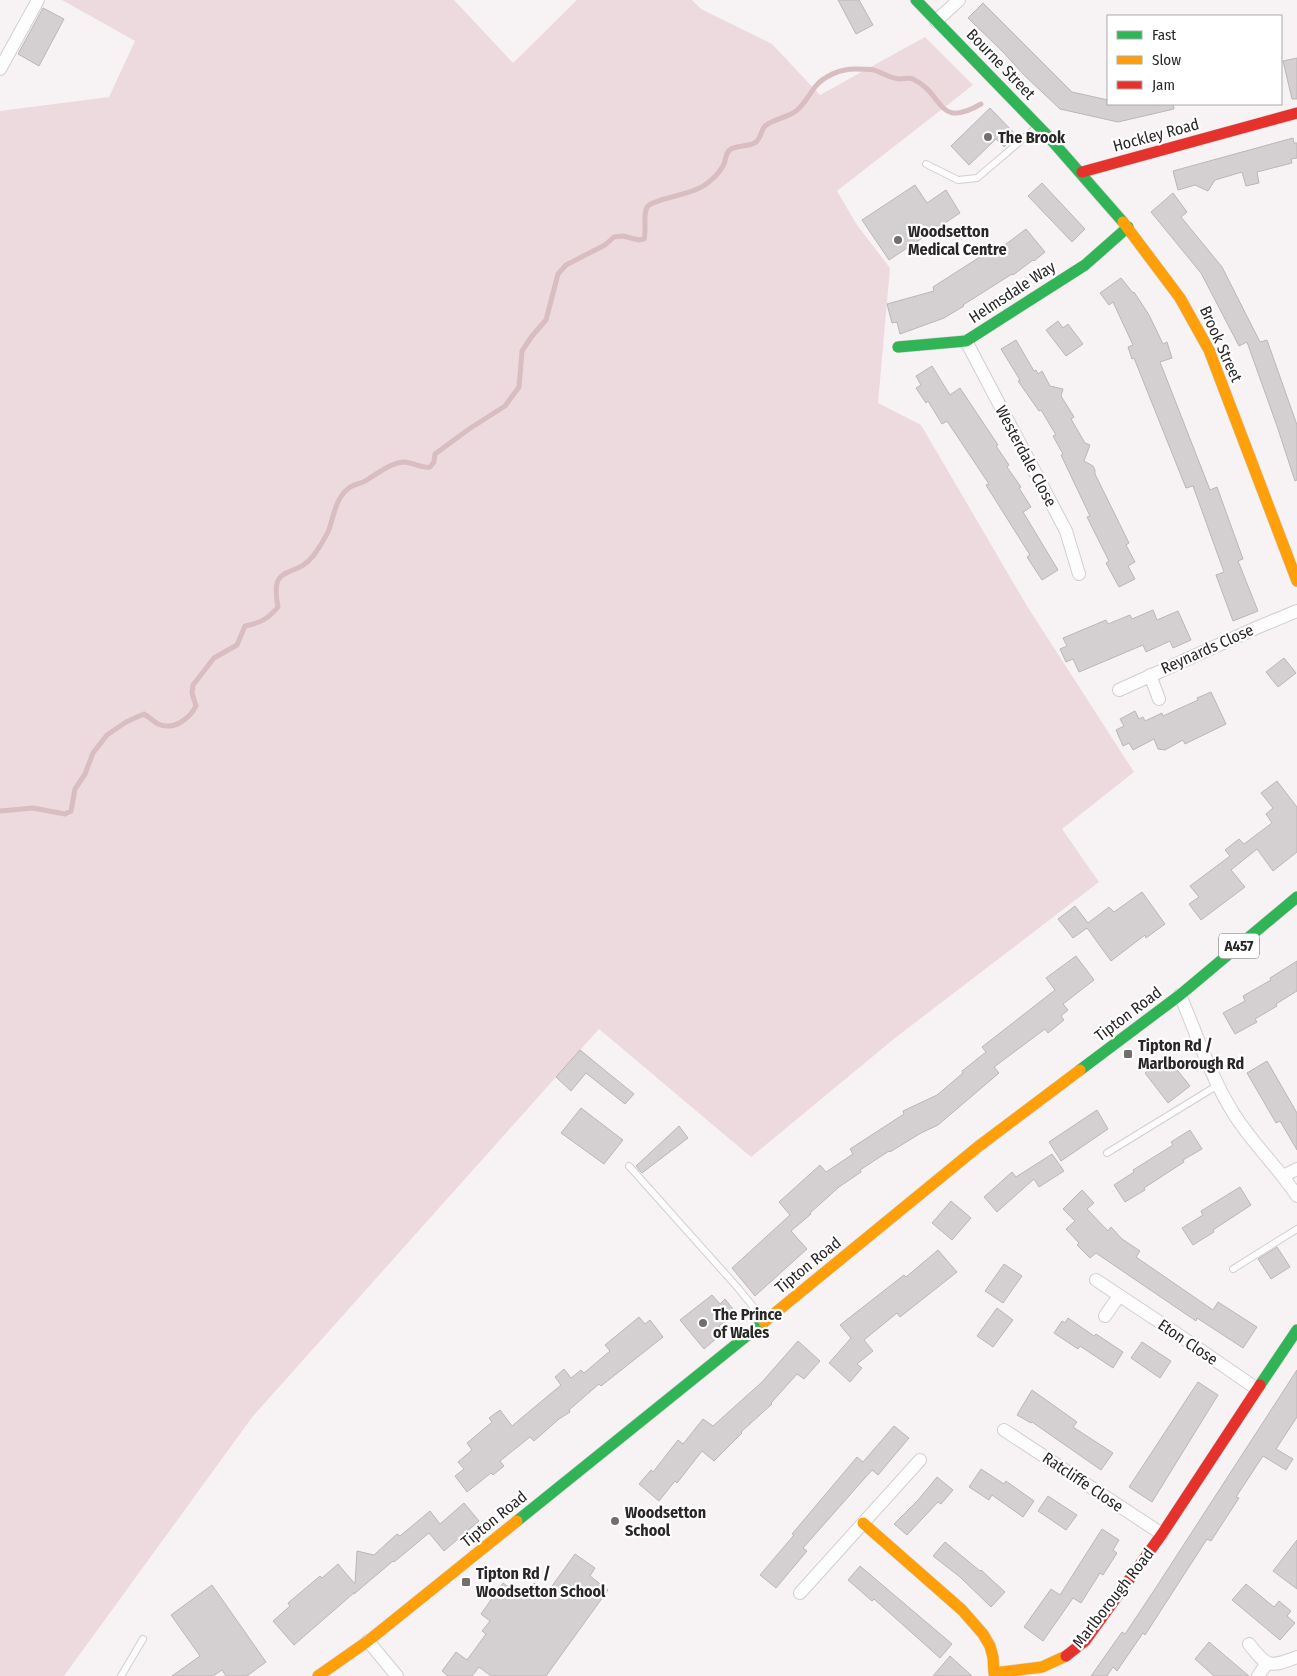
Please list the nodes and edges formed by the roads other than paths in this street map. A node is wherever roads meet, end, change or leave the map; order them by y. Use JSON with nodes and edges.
{"nodes":[{"id":1,"x":38,"y":0,"type":"edge"},
{"id":2,"x":916,"y":0,"type":"edge"},
{"id":3,"x":959,"y":0,"type":"edge"},
{"id":4,"x":936,"y":21,"type":"junction"},
{"id":5,"x":0,"y":69,"type":"edge"},
{"id":6,"x":1297,"y":113,"type":"edge"},
{"id":7,"x":1038,"y":126,"type":"junction"},
{"id":8,"x":1062,"y":150,"type":"joint"},
{"id":9,"x":926,"y":164,"type":"dead end"},
{"id":10,"x":1082,"y":172,"type":"junction"},
{"id":11,"x":1128,"y":227,"type":"junction"},
{"id":12,"x":966,"y":341,"type":"junction"},
{"id":13,"x":898,"y":347,"type":"dead end"},
{"id":14,"x":1079,"y":574,"type":"dead end"},
{"id":15,"x":1297,"y":581,"type":"edge"},
{"id":16,"x":1297,"y":611,"type":"edge"},
{"id":17,"x":1150,"y":674,"type":"junction"},
{"id":18,"x":1119,"y":690,"type":"dead end"},
{"id":19,"x":1159,"y":699,"type":"dead end"},
{"id":20,"x":1297,"y":898,"type":"edge"},
{"id":21,"x":1180,"y":996,"type":"junction"},
{"id":22,"x":1218,"y":1085,"type":"junction"},
{"id":23,"x":1107,"y":1153,"type":"dead end"},
{"id":24,"x":629,"y":1166,"type":"dead end"},
{"id":25,"x":1297,"y":1169,"type":"edge"},
{"id":26,"x":1284,"y":1176,"type":"junction"},
{"id":27,"x":1297,"y":1196,"type":"edge"},
{"id":28,"x":1297,"y":1229,"type":"edge"},
{"id":29,"x":1233,"y":1269,"type":"dead end"},
{"id":30,"x":1096,"y":1280,"type":"dead end"},
{"id":31,"x":1119,"y":1296,"type":"junction"},
{"id":32,"x":1105,"y":1316,"type":"dead end"},
{"id":33,"x":765,"y":1321,"type":"junction"},
{"id":34,"x":1297,"y":1330,"type":"edge"},
{"id":35,"x":1256,"y":1389,"type":"junction"},
{"id":36,"x":1004,"y":1430,"type":"dead end"},
{"id":37,"x":920,"y":1460,"type":"dead end"},
{"id":38,"x":862,"y":1523,"type":"junction"},
{"id":39,"x":1162,"y":1534,"type":"junction"},
{"id":40,"x":800,"y":1593,"type":"dead end"},
{"id":41,"x":143,"y":1639,"type":"dead end"},
{"id":42,"x":368,"y":1641,"type":"junction"},
{"id":43,"x":1249,"y":1644,"type":"dead end"},
{"id":44,"x":1297,"y":1657,"type":"edge"},
{"id":45,"x":1267,"y":1663,"type":"junction"},
{"id":46,"x":993,"y":1675,"type":"edge"},
{"id":47,"x":121,"y":1676,"type":"edge"},
{"id":48,"x":318,"y":1676,"type":"edge"},
{"id":49,"x":397,"y":1676,"type":"edge"},
{"id":50,"x":1258,"y":1676,"type":"edge"}],
"edges":[{"from":1,"to":5,"type":"street"},
{"from":2,"to":4,"type":"street","name":"Bourne Street"},
{"from":3,"to":4,"type":"street"},
{"from":4,"to":7,"type":"street","name":"Bourne Street"},
{"from":6,"to":10,"type":"street","name":"Hockley Road"},
{"from":7,"to":8,"type":"street","name":"Bourne Street"},
{"from":7,"to":9,"type":"lane"},
{"from":8,"to":10,"type":"street","name":"Brook Street"},
{"from":10,"to":11,"type":"street","name":"Brook Street"},
{"from":11,"to":12,"type":"street","name":"Helmsdale Way"},
{"from":11,"to":15,"type":"street","name":"Brook Street"},
{"from":12,"to":13,"type":"street","name":"Helmsdale Way"},
{"from":12,"to":14,"type":"street","name":"Westerdale Close"},
{"from":16,"to":17,"type":"street","name":"Reynards Close"},
{"from":17,"to":18,"type":"street","name":"Reynards Close"},
{"from":17,"to":19,"type":"street"},
{"from":20,"to":21,"type":"street","name":"Tipton Road","number":"A457"},
{"from":21,"to":22,"type":"street"},
{"from":21,"to":33,"type":"street","name":"Tipton Road","number":"A457"},
{"from":22,"to":23,"type":"lane"},
{"from":22,"to":26,"type":"street"},
{"from":24,"to":33,"type":"lane"},
{"from":25,"to":26,"type":"street"},
{"from":26,"to":27,"type":"street"},
{"from":28,"to":29,"type":"lane"},
{"from":30,"to":31,"type":"street","name":"Eton Close"},
{"from":31,"to":32,"type":"street"},
{"from":31,"to":35,"type":"street","name":"Eton Close"},
{"from":33,"to":42,"type":"street","name":"Tipton Road","number":"A457"},
{"from":34,"to":35,"type":"street","name":"Marlborough Road"},
{"from":35,"to":39,"type":"street","name":"Marlborough Road"},
{"from":36,"to":39,"type":"street","name":"Ratcliffe Close"},
{"from":37,"to":38,"type":"street"},
{"from":38,"to":40,"type":"street"},
{"from":38,"to":46,"type":"street","name":"Marlborough Road"},
{"from":39,"to":46,"type":"street","name":"Marlborough Road"},
{"from":41,"to":47,"type":"lane"},
{"from":42,"to":48,"type":"street","name":"Tipton Road","number":"A457"},
{"from":42,"to":49,"type":"street"},
{"from":43,"to":45,"type":"street"},
{"from":44,"to":45,"type":"street"},
{"from":45,"to":50,"type":"street"}]}
